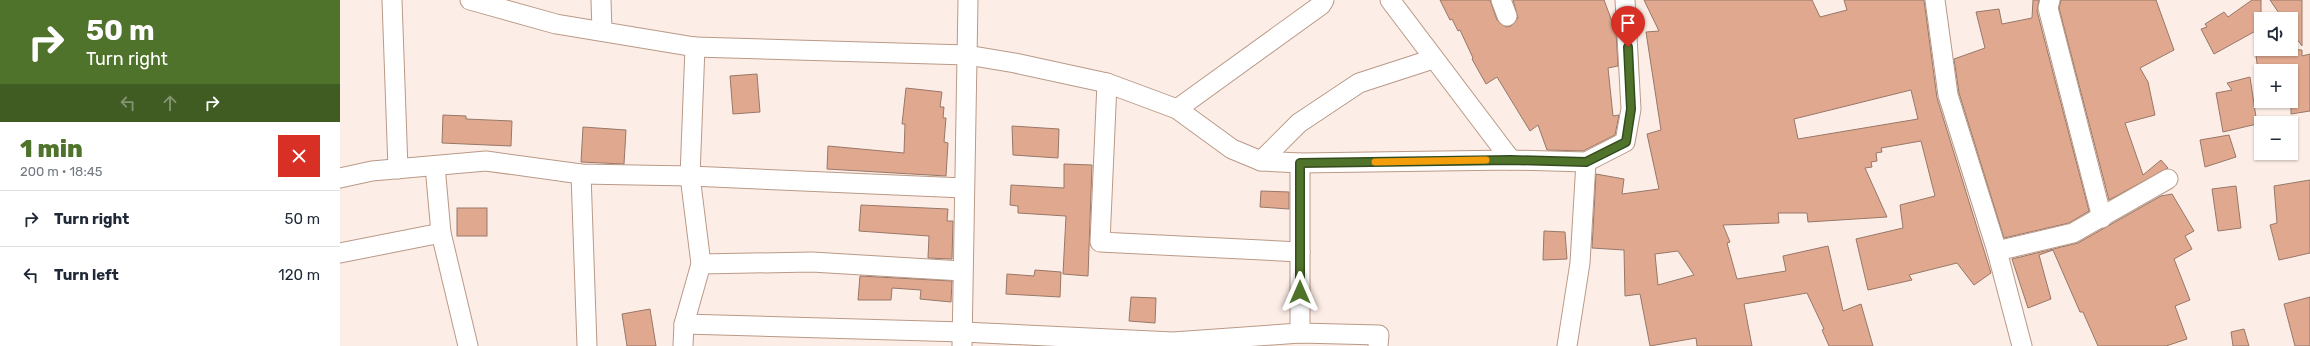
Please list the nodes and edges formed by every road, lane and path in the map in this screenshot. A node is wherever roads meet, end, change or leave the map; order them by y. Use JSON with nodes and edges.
{"nodes":[{"id":1,"x":392,"y":0,"type":"edge"},
{"id":2,"x":470,"y":0,"type":"edge"},
{"id":3,"x":601,"y":0,"type":"edge"},
{"id":4,"x":968,"y":0,"type":"edge"},
{"id":5,"x":1324,"y":0,"type":"edge"},
{"id":6,"x":1390,"y":0,"type":"edge"},
{"id":7,"x":1625,"y":0,"type":"edge"},
{"id":8,"x":1935,"y":0,"type":"edge"},
{"id":9,"x":2050,"y":0,"type":"edge"},
{"id":10,"x":602,"y":31,"type":"junction"},
{"id":11,"x":695,"y":48,"type":"junction"},
{"id":12,"x":967,"y":55,"type":"junction"},
{"id":13,"x":1433,"y":59,"type":"junction"},
{"id":14,"x":1107,"y":83,"type":"junction"},
{"id":15,"x":1177,"y":109,"type":"junction"},
{"id":16,"x":1511,"y":160,"type":"junction"},
{"id":17,"x":1261,"y":161,"type":"junction"},
{"id":18,"x":1586,"y":162,"type":"junction"},
{"id":19,"x":1300,"y":163,"type":"junction"},
{"id":20,"x":435,"y":166,"type":"junction"},
{"id":21,"x":398,"y":169,"type":"junction"},
{"id":22,"x":581,"y":174,"type":"junction"},
{"id":23,"x":690,"y":176,"type":"junction"},
{"id":24,"x":340,"y":178,"type":"edge"},
{"id":25,"x":2168,"y":179,"type":"dead end"},
{"id":26,"x":964,"y":188,"type":"junction"},
{"id":27,"x":2102,"y":218,"type":"junction"},
{"id":28,"x":442,"y":233,"type":"junction"},
{"id":29,"x":1997,"y":251,"type":"junction"},
{"id":30,"x":1300,"y":252,"type":"junction"},
{"id":31,"x":340,"y":253,"type":"edge"},
{"id":32,"x":701,"y":264,"type":"junction"},
{"id":33,"x":962,"y":272,"type":"junction"},
{"id":34,"x":684,"y":324,"type":"junction"},
{"id":35,"x":1300,"y":333,"type":"junction"},
{"id":36,"x":963,"y":339,"type":"edge"},
{"id":37,"x":1173,"y":344,"type":"edge"},
{"id":38,"x":468,"y":346,"type":"edge"},
{"id":39,"x":587,"y":346,"type":"edge"},
{"id":40,"x":683,"y":346,"type":"edge"},
{"id":41,"x":1378,"y":346,"type":"edge"},
{"id":42,"x":1567,"y":346,"type":"edge"},
{"id":43,"x":2022,"y":346,"type":"edge"}],
"edges":[{"from":1,"to":21,"type":"street"},
{"from":2,"to":10,"type":"street"},
{"from":3,"to":10,"type":"street"},
{"from":4,"to":12,"type":"street"},
{"from":5,"to":15,"type":"street"},
{"from":6,"to":13,"type":"street"},
{"from":7,"to":18,"type":"street"},
{"from":8,"to":29,"type":"street"},
{"from":9,"to":27,"type":"street"},
{"from":10,"to":11,"type":"street"},
{"from":11,"to":12,"type":"street"},
{"from":11,"to":23,"type":"street"},
{"from":12,"to":14,"type":"street"},
{"from":12,"to":26,"type":"street"},
{"from":13,"to":16,"type":"street"},
{"from":13,"to":17,"type":"street"},
{"from":14,"to":15,"type":"street"},
{"from":14,"to":30,"type":"street"},
{"from":15,"to":17,"type":"street"},
{"from":16,"to":18,"type":"street"},
{"from":16,"to":19,"type":"street"},
{"from":17,"to":19,"type":"street"},
{"from":18,"to":42,"type":"street"},
{"from":19,"to":30,"type":"street"},
{"from":20,"to":21,"type":"street"},
{"from":20,"to":22,"type":"street"},
{"from":20,"to":28,"type":"street"},
{"from":21,"to":24,"type":"street"},
{"from":22,"to":23,"type":"street"},
{"from":22,"to":39,"type":"street"},
{"from":23,"to":26,"type":"street"},
{"from":23,"to":32,"type":"street"},
{"from":25,"to":27,"type":"street"},
{"from":26,"to":33,"type":"street"},
{"from":27,"to":29,"type":"street"},
{"from":28,"to":31,"type":"street"},
{"from":28,"to":38,"type":"street"},
{"from":29,"to":43,"type":"street"},
{"from":30,"to":35,"type":"street"},
{"from":32,"to":33,"type":"street"},
{"from":32,"to":34,"type":"street"},
{"from":33,"to":36,"type":"street"},
{"from":34,"to":36,"type":"street"},
{"from":34,"to":40,"type":"street"},
{"from":35,"to":37,"type":"street"},
{"from":35,"to":41,"type":"street"},
{"from":36,"to":37,"type":"street"}]}
